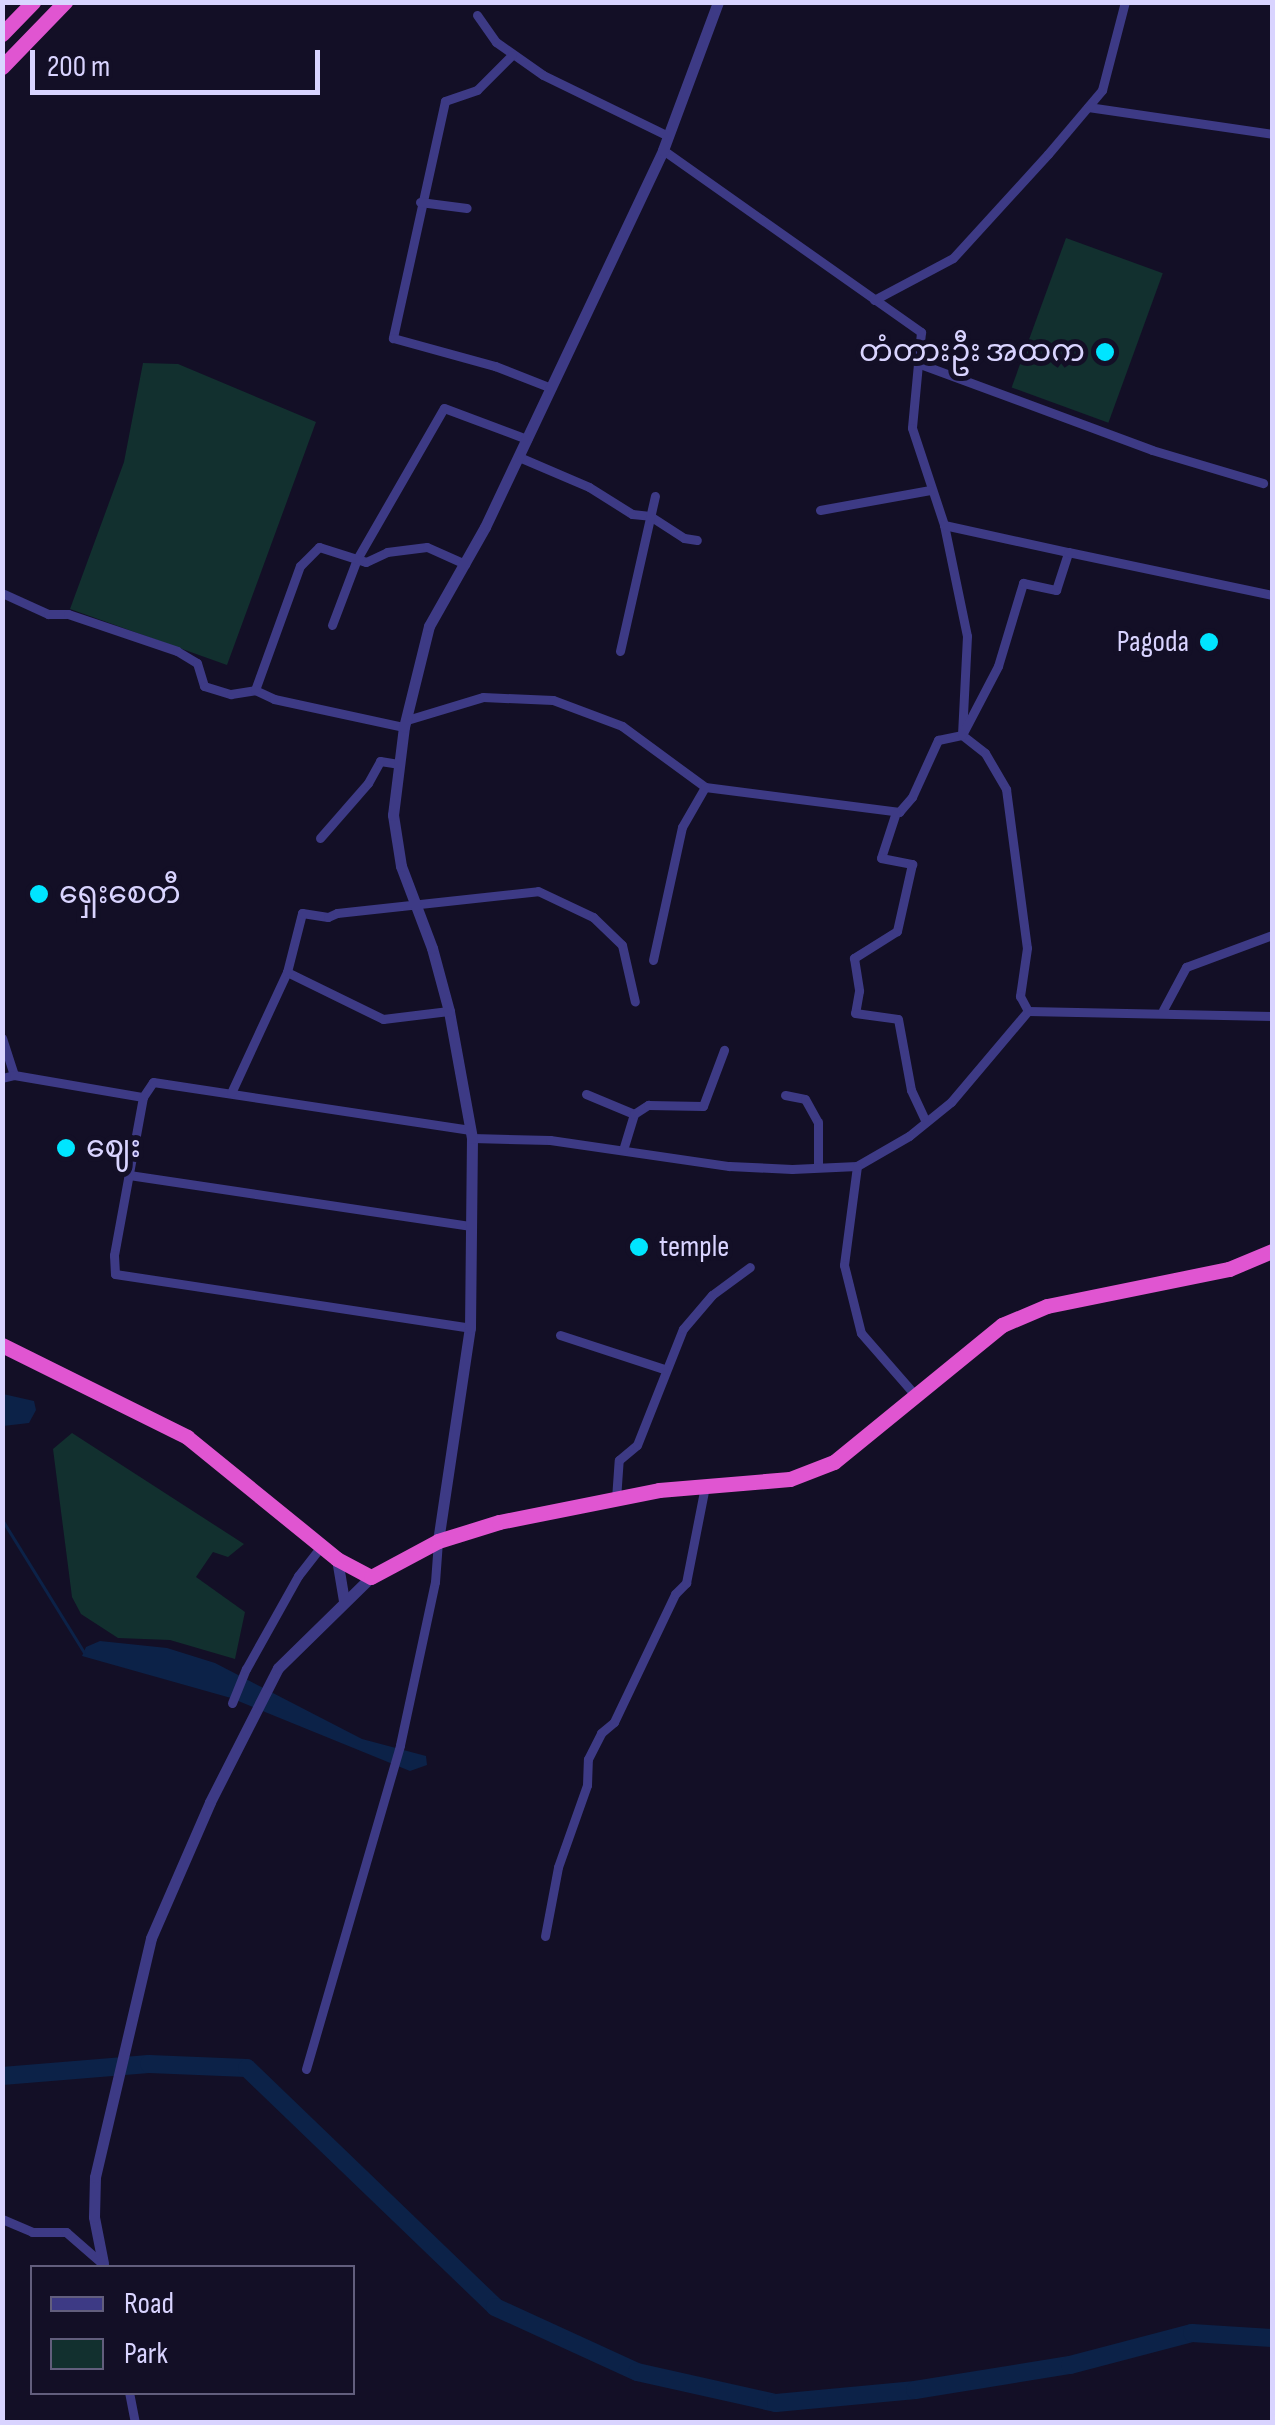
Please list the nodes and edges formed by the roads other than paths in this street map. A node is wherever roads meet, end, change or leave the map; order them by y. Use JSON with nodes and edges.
{"nodes":[{"id":1,"x":34,"y":2,"type":"edge"},
{"id":2,"x":65,"y":2,"type":"edge"},
{"id":3,"x":718,"y":2,"type":"edge"},
{"id":4,"x":1125,"y":2,"type":"edge"},
{"id":5,"x":478,"y":15,"type":"dead end"},
{"id":6,"x":2,"y":34,"type":"edge"},
{"id":7,"x":512,"y":55,"type":"junction"},
{"id":8,"x":2,"y":67,"type":"edge"},
{"id":9,"x":1088,"y":107,"type":"junction"},
{"id":10,"x":1272,"y":134,"type":"edge"},
{"id":11,"x":666,"y":135,"type":"junction"},
{"id":12,"x":663,"y":150,"type":"junction"},
{"id":13,"x":420,"y":202,"type":"junction"},
{"id":14,"x":467,"y":208,"type":"dead end"},
{"id":15,"x":874,"y":300,"type":"junction"},
{"id":16,"x":920,"y":364,"type":"junction"},
{"id":17,"x":550,"y":388,"type":"junction"},
{"id":18,"x":527,"y":439,"type":"junction"},
{"id":19,"x":519,"y":457,"type":"junction"},
{"id":20,"x":1263,"y":483,"type":"dead end"},
{"id":21,"x":930,"y":490,"type":"junction"},
{"id":22,"x":655,"y":496,"type":"dead end"},
{"id":23,"x":820,"y":510,"type":"dead end"},
{"id":24,"x":650,"y":516,"type":"junction"},
{"id":25,"x":944,"y":526,"type":"junction"},
{"id":26,"x":697,"y":540,"type":"dead end"},
{"id":27,"x":1068,"y":552,"type":"junction"},
{"id":28,"x":356,"y":559,"type":"junction"},
{"id":29,"x":465,"y":564,"type":"junction"},
{"id":30,"x":2,"y":593,"type":"edge"},
{"id":31,"x":1272,"y":595,"type":"edge"},
{"id":32,"x":332,"y":625,"type":"dead end"},
{"id":33,"x":620,"y":651,"type":"dead end"},
{"id":34,"x":255,"y":690,"type":"junction"},
{"id":35,"x":406,"y":724,"type":"junction"},
{"id":36,"x":962,"y":735,"type":"junction"},
{"id":37,"x":400,"y":764,"type":"junction"},
{"id":38,"x":705,"y":787,"type":"junction"},
{"id":39,"x":896,"y":812,"type":"junction"},
{"id":40,"x":320,"y":838,"type":"dead end"},
{"id":41,"x":416,"y":904,"type":"junction"},
{"id":42,"x":1272,"y":935,"type":"edge"},
{"id":43,"x":653,"y":960,"type":"dead end"},
{"id":44,"x":286,"y":972,"type":"junction"},
{"id":45,"x":635,"y":1002,"type":"dead end"},
{"id":46,"x":1028,"y":1010,"type":"junction"},
{"id":47,"x":1163,"y":1010,"type":"junction"},
{"id":48,"x":449,"y":1011,"type":"junction"},
{"id":49,"x":1272,"y":1016,"type":"edge"},
{"id":50,"x":2,"y":1038,"type":"edge"},
{"id":51,"x":724,"y":1050,"type":"dead end"},
{"id":52,"x":8,"y":1076,"type":"edge"},
{"id":53,"x":231,"y":1092,"type":"junction"},
{"id":54,"x":586,"y":1094,"type":"dead end"},
{"id":55,"x":785,"y":1095,"type":"dead end"},
{"id":56,"x":143,"y":1097,"type":"junction"},
{"id":57,"x":634,"y":1114,"type":"junction"},
{"id":58,"x":926,"y":1122,"type":"junction"},
{"id":59,"x":471,"y":1134,"type":"junction"},
{"id":60,"x":623,"y":1150,"type":"junction"},
{"id":61,"x":857,"y":1166,"type":"junction"},
{"id":62,"x":818,"y":1168,"type":"junction"},
{"id":63,"x":128,"y":1175,"type":"junction"},
{"id":64,"x":471,"y":1226,"type":"junction"},
{"id":65,"x":1272,"y":1251,"type":"edge"},
{"id":66,"x":750,"y":1267,"type":"dead end"},
{"id":67,"x":470,"y":1328,"type":"junction"},
{"id":68,"x":560,"y":1335,"type":"dead end"},
{"id":69,"x":2,"y":1345,"type":"edge"},
{"id":70,"x":664,"y":1370,"type":"junction"},
{"id":71,"x":916,"y":1396,"type":"junction"},
{"id":72,"x":705,"y":1486,"type":"junction"},
{"id":73,"x":616,"y":1499,"type":"junction"},
{"id":74,"x":438,"y":1541,"type":"junction"},
{"id":75,"x":321,"y":1546,"type":"junction"},
{"id":76,"x":337,"y":1560,"type":"junction"},
{"id":77,"x":371,"y":1577,"type":"junction"},
{"id":78,"x":344,"y":1601,"type":"junction"},
{"id":79,"x":232,"y":1704,"type":"dead end"},
{"id":80,"x":545,"y":1936,"type":"dead end"},
{"id":81,"x":306,"y":2070,"type":"dead end"},
{"id":82,"x":2,"y":2220,"type":"edge"},
{"id":83,"x":104,"y":2265,"type":"edge"},
{"id":84,"x":130,"y":2395,"type":"edge"},
{"id":85,"x":135,"y":2422,"type":"edge"}],
"edges":[{"from":1,"to":6,"type":"highway"},
{"from":2,"to":8,"type":"highway"},
{"from":3,"to":11,"type":"street"},
{"from":4,"to":9,"type":"street"},
{"from":5,"to":7,"type":"street"},
{"from":7,"to":11,"type":"street"},
{"from":7,"to":13,"type":"street"},
{"from":9,"to":10,"type":"street"},
{"from":9,"to":15,"type":"street"},
{"from":11,"to":12,"type":"street"},
{"from":12,"to":15,"type":"street"},
{"from":12,"to":17,"type":"street"},
{"from":13,"to":14,"type":"street"},
{"from":13,"to":17,"type":"street"},
{"from":15,"to":16,"type":"street"},
{"from":16,"to":20,"type":"street"},
{"from":16,"to":21,"type":"street"},
{"from":17,"to":18,"type":"street"},
{"from":18,"to":19,"type":"street"},
{"from":18,"to":28,"type":"street"},
{"from":19,"to":24,"type":"street"},
{"from":19,"to":29,"type":"street"},
{"from":21,"to":23,"type":"street"},
{"from":21,"to":25,"type":"street"},
{"from":22,"to":24,"type":"street"},
{"from":24,"to":26,"type":"street"},
{"from":24,"to":33,"type":"street"},
{"from":25,"to":27,"type":"street"},
{"from":25,"to":36,"type":"street"},
{"from":27,"to":31,"type":"street"},
{"from":27,"to":36,"type":"street"},
{"from":28,"to":29,"type":"street"},
{"from":28,"to":32,"type":"street"},
{"from":28,"to":34,"type":"street"},
{"from":29,"to":35,"type":"street"},
{"from":30,"to":34,"type":"street"},
{"from":34,"to":35,"type":"street"},
{"from":35,"to":37,"type":"street"},
{"from":35,"to":38,"type":"street"},
{"from":36,"to":39,"type":"street"},
{"from":36,"to":46,"type":"street"},
{"from":37,"to":40,"type":"street"},
{"from":37,"to":41,"type":"street"},
{"from":38,"to":39,"type":"street"},
{"from":38,"to":43,"type":"street"},
{"from":39,"to":58,"type":"street"},
{"from":41,"to":44,"type":"street"},
{"from":41,"to":45,"type":"street"},
{"from":41,"to":48,"type":"street"},
{"from":42,"to":47,"type":"street"},
{"from":44,"to":48,"type":"street"},
{"from":44,"to":53,"type":"street"},
{"from":46,"to":47,"type":"street"},
{"from":46,"to":58,"type":"street"},
{"from":47,"to":49,"type":"street"},
{"from":48,"to":59,"type":"street"},
{"from":50,"to":52,"type":"street"},
{"from":51,"to":57,"type":"street"},
{"from":52,"to":56,"type":"street"},
{"from":53,"to":56,"type":"street"},
{"from":53,"to":59,"type":"street"},
{"from":54,"to":57,"type":"street"},
{"from":55,"to":62,"type":"street"},
{"from":56,"to":63,"type":"street"},
{"from":57,"to":60,"type":"street"},
{"from":58,"to":61,"type":"street"},
{"from":59,"to":60,"type":"street"},
{"from":59,"to":64,"type":"street"},
{"from":60,"to":62,"type":"street"},
{"from":61,"to":62,"type":"street"},
{"from":61,"to":71,"type":"street"},
{"from":63,"to":64,"type":"street"},
{"from":63,"to":67,"type":"street"},
{"from":64,"to":67,"type":"street"},
{"from":65,"to":71,"type":"highway"},
{"from":66,"to":70,"type":"street"},
{"from":67,"to":74,"type":"street"},
{"from":68,"to":70,"type":"street"},
{"from":69,"to":75,"type":"highway"},
{"from":70,"to":73,"type":"street"},
{"from":71,"to":72,"type":"highway"},
{"from":72,"to":73,"type":"highway"},
{"from":72,"to":80,"type":"street"},
{"from":73,"to":74,"type":"highway"},
{"from":74,"to":77,"type":"highway"},
{"from":74,"to":81,"type":"street"},
{"from":75,"to":76,"type":"highway"},
{"from":75,"to":79,"type":"street"},
{"from":76,"to":77,"type":"highway"},
{"from":76,"to":78,"type":"street"},
{"from":77,"to":78,"type":"street"},
{"from":78,"to":83,"type":"street"},
{"from":82,"to":83,"type":"street"},
{"from":84,"to":85,"type":"street"}]}
